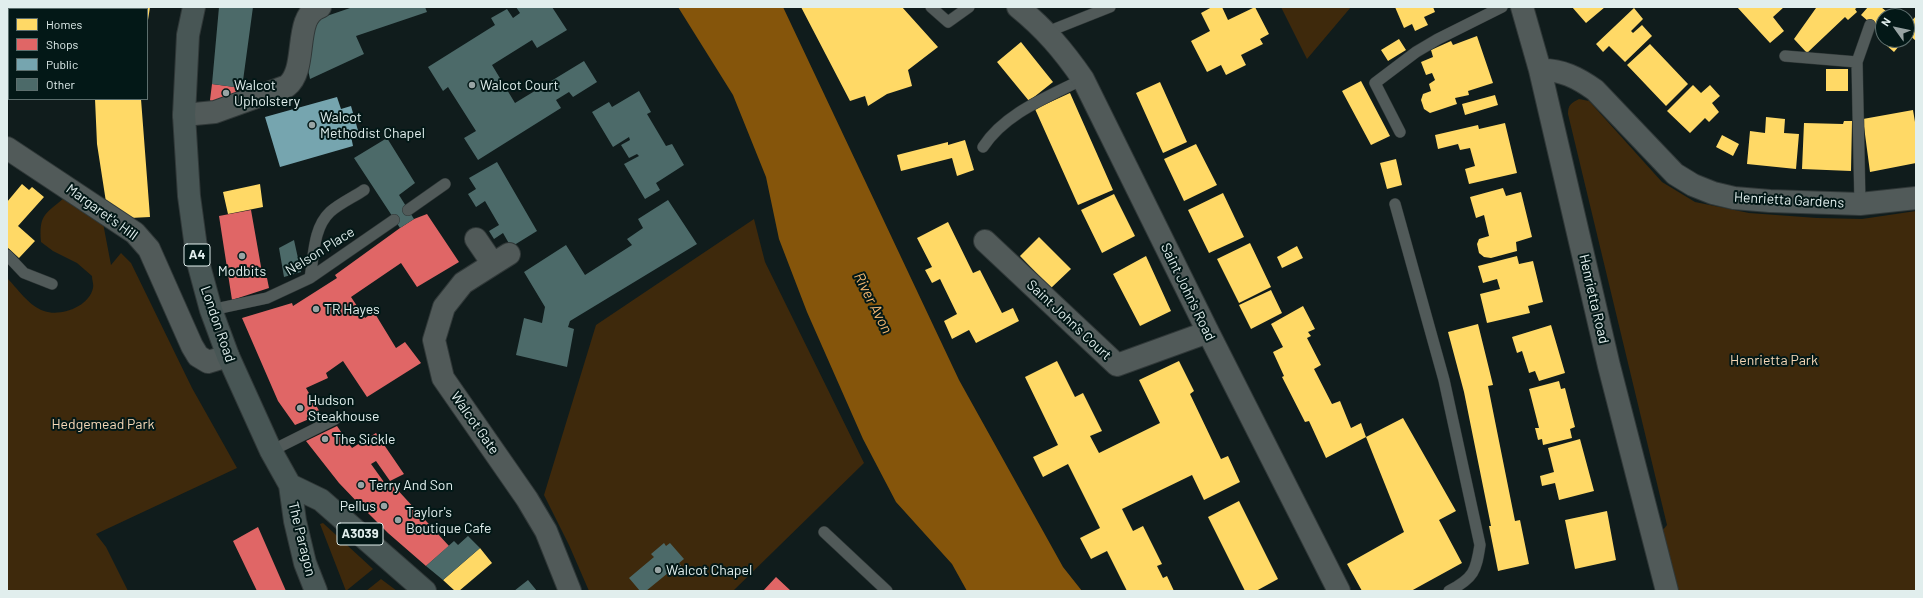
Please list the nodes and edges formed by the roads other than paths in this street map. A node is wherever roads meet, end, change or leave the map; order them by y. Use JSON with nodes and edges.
{"nodes":[{"id":1,"x":194,"y":7,"type":"edge"},
{"id":2,"x":320,"y":7,"type":"edge"},
{"id":3,"x":931,"y":7,"type":"edge"},
{"id":4,"x":969,"y":7,"type":"edge"},
{"id":5,"x":1018,"y":7,"type":"edge"},
{"id":6,"x":1110,"y":7,"type":"edge"},
{"id":7,"x":1502,"y":7,"type":"edge"},
{"id":8,"x":1522,"y":7,"type":"edge"},
{"id":9,"x":8,"y":23,"type":"edge"},
{"id":10,"x":1870,"y":25,"type":"dead end"},
{"id":11,"x":1047,"y":32,"type":"junction"},
{"id":12,"x":7,"y":37,"type":"edge"},
{"id":13,"x":1785,"y":56,"type":"dead end"},
{"id":14,"x":1857,"y":62,"type":"junction"},
{"id":15,"x":1540,"y":70,"type":"junction"},
{"id":16,"x":1083,"y":79,"type":"junction"},
{"id":17,"x":184,"y":115,"type":"junction"},
{"id":18,"x":1400,"y":132,"type":"dead end"},
{"id":19,"x":983,"y":147,"type":"dead end"},
{"id":20,"x":8,"y":150,"type":"edge"},
{"id":21,"x":444,"y":184,"type":"dead end"},
{"id":22,"x":364,"y":190,"type":"dead end"},
{"id":23,"x":1916,"y":198,"type":"edge"},
{"id":24,"x":1396,"y":204,"type":"dead end"},
{"id":25,"x":1860,"y":204,"type":"junction"},
{"id":26,"x":408,"y":210,"type":"dead end"},
{"id":27,"x":394,"y":220,"type":"dead end"},
{"id":28,"x":476,"y":239,"type":"dead end"},
{"id":29,"x":985,"y":241,"type":"dead end"},
{"id":30,"x":7,"y":255,"type":"edge"},
{"id":31,"x":310,"y":278,"type":"junction"},
{"id":32,"x":52,"y":284,"type":"dead end"},
{"id":33,"x":211,"y":310,"type":"junction"},
{"id":34,"x":1208,"y":332,"type":"junction"},
{"id":35,"x":228,"y":356,"type":"junction"},
{"id":36,"x":335,"y":419,"type":"dead end"},
{"id":37,"x":271,"y":451,"type":"junction"},
{"id":38,"x":290,"y":486,"type":"junction"},
{"id":39,"x":824,"y":532,"type":"dead end"},
{"id":40,"x":316,"y":591,"type":"edge"},
{"id":41,"x":424,"y":591,"type":"edge"},
{"id":42,"x":570,"y":591,"type":"edge"},
{"id":43,"x":888,"y":591,"type":"edge"},
{"id":44,"x":1339,"y":591,"type":"edge"},
{"id":45,"x":1449,"y":591,"type":"edge"},
{"id":46,"x":1667,"y":591,"type":"edge"}],
"edges":[{"from":1,"to":17,"type":"main road","name":"London Road","number":"A4"},
{"from":2,"to":17,"type":"street"},
{"from":3,"to":4,"type":"lane"},
{"from":5,"to":11,"type":"street","name":"Saint John's Road"},
{"from":6,"to":11,"type":"lane"},
{"from":7,"to":18,"type":"lane"},
{"from":8,"to":15,"type":"street","name":"Henrietta Road"},
{"from":9,"to":12,"type":"street"},
{"from":10,"to":14,"type":"lane"},
{"from":11,"to":16,"type":"street","name":"Saint John's Road"},
{"from":13,"to":14,"type":"lane"},
{"from":14,"to":25,"type":"lane"},
{"from":15,"to":25,"type":"street","name":"Henrietta Gardens"},
{"from":15,"to":46,"type":"street","name":"Henrietta Road"},
{"from":16,"to":19,"type":"lane"},
{"from":16,"to":34,"type":"street","name":"Saint John's Road"},
{"from":17,"to":33,"type":"main road","name":"London Road","number":"A4"},
{"from":20,"to":35,"type":"street","name":"Margaret's Hill"},
{"from":21,"to":26,"type":"lane"},
{"from":22,"to":31,"type":"lane"},
{"from":23,"to":25,"type":"street","name":"Henrietta Gardens"},
{"from":24,"to":45,"type":"lane"},
{"from":27,"to":31,"type":"lane","name":"Nelson Place"},
{"from":28,"to":42,"type":"street","name":"Walcot Gate"},
{"from":29,"to":34,"type":"street","name":"Saint John's Court"},
{"from":30,"to":32,"type":"lane"},
{"from":31,"to":33,"type":"lane","name":"Nelson Place"},
{"from":33,"to":35,"type":"main road","name":"London Road","number":"A4"},
{"from":34,"to":44,"type":"street","name":"Saint John's Road"},
{"from":35,"to":37,"type":"main road","name":"London Road","number":"A4"},
{"from":36,"to":37,"type":"lane"},
{"from":37,"to":38,"type":"main road","name":"London Road","number":"A4"},
{"from":38,"to":40,"type":"main road","name":"The Paragon","number":"A4"},
{"from":38,"to":41,"type":"main road","number":"A3039"},
{"from":39,"to":43,"type":"lane"}]}
